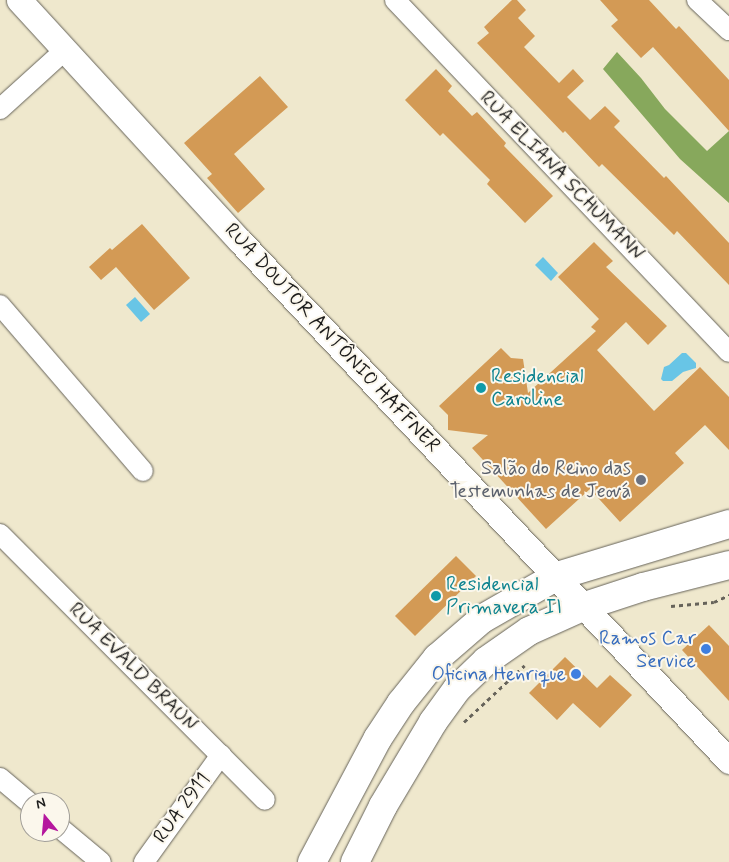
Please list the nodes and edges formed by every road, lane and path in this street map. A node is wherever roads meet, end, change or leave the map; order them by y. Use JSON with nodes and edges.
{"nodes":[{"id":1,"x":19,"y":0,"type":"edge"},
{"id":2,"x":394,"y":0,"type":"edge"},
{"id":3,"x":697,"y":0,"type":"edge"},
{"id":4,"x":729,"y":30,"type":"edge"},
{"id":5,"x":65,"y":50,"type":"junction"},
{"id":6,"x":0,"y":109,"type":"edge"},
{"id":7,"x":0,"y":305,"type":"edge"},
{"id":8,"x":729,"y":352,"type":"edge"},
{"id":9,"x":143,"y":471,"type":"dead end"},
{"id":10,"x":729,"y":524,"type":"edge"},
{"id":11,"x":0,"y":534,"type":"edge"},
{"id":12,"x":729,"y":565,"type":"edge"},
{"id":13,"x":556,"y":576,"type":"junction"},
{"id":14,"x":729,"y":595,"type":"edge"},
{"id":15,"x":585,"y":606,"type":"junction"},
{"id":16,"x":661,"y":607,"type":"dead end"},
{"id":17,"x":528,"y":662,"type":"dead end"},
{"id":18,"x":460,"y":727,"type":"dead end"},
{"id":19,"x":221,"y":755,"type":"junction"},
{"id":20,"x":729,"y":761,"type":"edge"},
{"id":21,"x":0,"y":778,"type":"edge"},
{"id":22,"x":20,"y":795,"type":"edge"},
{"id":23,"x":265,"y":800,"type":"dead end"},
{"id":24,"x":70,"y":836,"type":"edge"},
{"id":25,"x":101,"y":862,"type":"edge"},
{"id":26,"x":144,"y":862,"type":"edge"},
{"id":27,"x":312,"y":862,"type":"edge"},
{"id":28,"x":355,"y":862,"type":"edge"}],
"edges":[{"from":1,"to":5,"type":"street","name":"RUA DOUTOR ANTÔNIO HAFFNER"},
{"from":2,"to":8,"type":"street","name":"RUA ELIANA SCHUMANN"},
{"from":3,"to":4,"type":"street"},
{"from":5,"to":6,"type":"street"},
{"from":5,"to":13,"type":"street","name":"RUA DOUTOR ANTÔNIO HAFFNER"},
{"from":7,"to":9,"type":"street"},
{"from":10,"to":13,"type":"main road"},
{"from":11,"to":19,"type":"street","name":"RUA EVALD BRAUN"},
{"from":12,"to":15,"type":"main road"},
{"from":13,"to":15,"type":"street","name":"RUA DOUTOR ANTÔNIO HAFFNER"},
{"from":13,"to":27,"type":"main road"},
{"from":14,"to":16,"type":"path"},
{"from":15,"to":20,"type":"street","name":"RUA DOUTOR ANTÔNIO HAFFNER"},
{"from":15,"to":28,"type":"main road"},
{"from":17,"to":18,"type":"path"},
{"from":19,"to":23,"type":"street","name":"RUA EVALD BRAUN"},
{"from":19,"to":26,"type":"street","name":"RUA 2911"},
{"from":21,"to":22,"type":"street"},
{"from":24,"to":25,"type":"street"}]}
